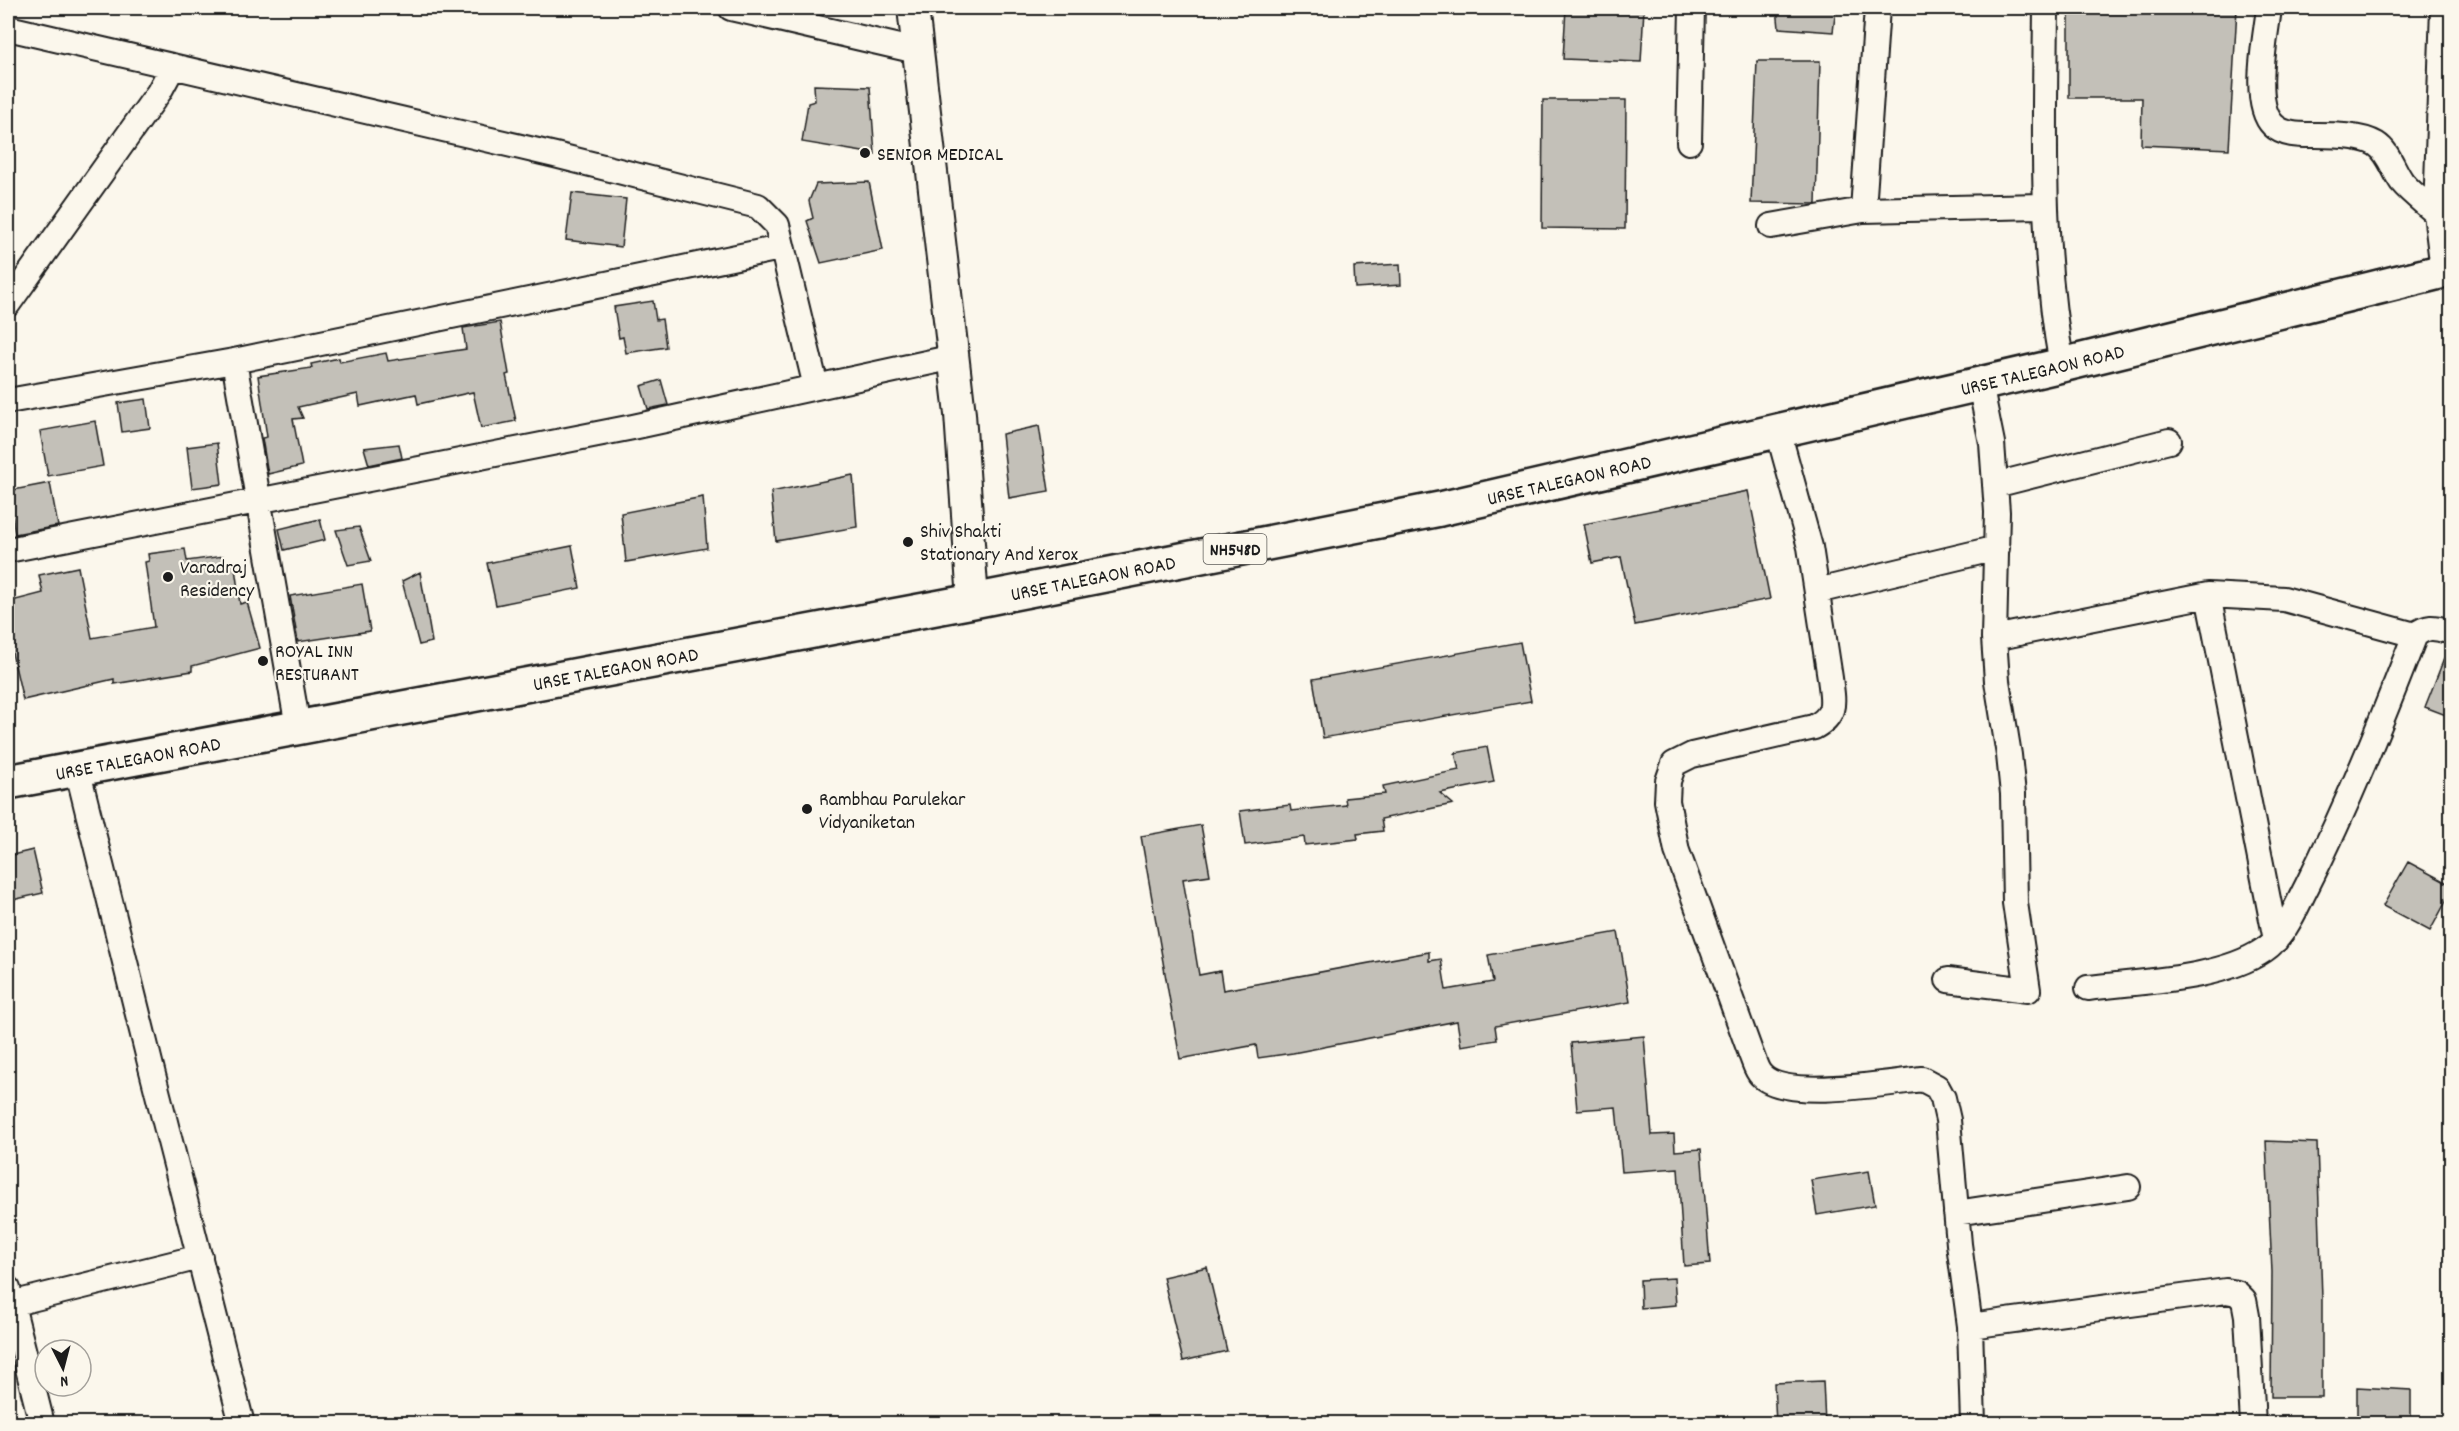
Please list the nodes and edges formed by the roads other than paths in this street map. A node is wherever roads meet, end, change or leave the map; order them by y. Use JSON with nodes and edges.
{"nodes":[{"id":1,"x":731,"y":8,"type":"edge"},
{"id":2,"x":913,"y":8,"type":"edge"},
{"id":3,"x":1692,"y":8,"type":"edge"},
{"id":4,"x":1877,"y":8,"type":"edge"},
{"id":5,"x":2046,"y":8,"type":"edge"},
{"id":6,"x":2269,"y":8,"type":"edge"},
{"id":7,"x":2443,"y":8,"type":"edge"},
{"id":8,"x":790,"y":14,"type":"edge"},
{"id":9,"x":8,"y":28,"type":"edge"},
{"id":10,"x":917,"y":51,"type":"junction"},
{"id":11,"x":173,"y":66,"type":"junction"},
{"id":12,"x":1689,"y":142,"type":"dead end"},
{"id":13,"x":2044,"y":206,"type":"junction"},
{"id":14,"x":1863,"y":210,"type":"junction"},
{"id":15,"x":2436,"y":213,"type":"junction"},
{"id":16,"x":1771,"y":226,"type":"dead end"},
{"id":17,"x":780,"y":248,"type":"junction"},
{"id":18,"x":2447,"y":269,"type":"edge"},
{"id":19,"x":8,"y":304,"type":"edge"},
{"id":20,"x":954,"y":357,"type":"junction"},
{"id":21,"x":234,"y":361,"type":"junction"},
{"id":22,"x":2062,"y":365,"type":"junction"},
{"id":23,"x":1980,"y":384,"type":"junction"},
{"id":24,"x":816,"y":387,"type":"junction"},
{"id":25,"x":8,"y":402,"type":"edge"},
{"id":26,"x":1778,"y":430,"type":"junction"},
{"id":27,"x":2169,"y":441,"type":"dead end"},
{"id":28,"x":1995,"y":485,"type":"junction"},
{"id":29,"x":259,"y":500,"type":"junction"},
{"id":30,"x":1997,"y":548,"type":"junction"},
{"id":31,"x":8,"y":549,"type":"edge"},
{"id":32,"x":1817,"y":591,"type":"junction"},
{"id":33,"x":2208,"y":595,"type":"junction"},
{"id":34,"x":973,"y":601,"type":"junction"},
{"id":35,"x":2451,"y":632,"type":"edge"},
{"id":36,"x":2415,"y":635,"type":"junction"},
{"id":37,"x":1994,"y":638,"type":"junction"},
{"id":38,"x":298,"y":727,"type":"junction"},
{"id":39,"x":77,"y":768,"type":"junction"},
{"id":40,"x":8,"y":782,"type":"edge"},
{"id":41,"x":2276,"y":940,"type":"junction"},
{"id":42,"x":1948,"y":980,"type":"dead end"},
{"id":43,"x":2088,"y":988,"type":"dead end"},
{"id":44,"x":2128,"y":1187,"type":"dead end"},
{"id":45,"x":1956,"y":1213,"type":"junction"},
{"id":46,"x":200,"y":1257,"type":"junction"},
{"id":47,"x":9,"y":1296,"type":"edge"},
{"id":48,"x":1970,"y":1326,"type":"junction"},
{"id":49,"x":42,"y":1424,"type":"edge"},
{"id":50,"x":242,"y":1424,"type":"edge"},
{"id":51,"x":1973,"y":1424,"type":"edge"},
{"id":52,"x":2253,"y":1424,"type":"edge"}],
"edges":[{"from":1,"to":8,"type":"street"},
{"from":2,"to":10,"type":"street"},
{"from":3,"to":12,"type":"street"},
{"from":4,"to":14,"type":"street"},
{"from":5,"to":13,"type":"street"},
{"from":6,"to":15,"type":"street"},
{"from":7,"to":15,"type":"street"},
{"from":8,"to":10,"type":"street"},
{"from":9,"to":11,"type":"street"},
{"from":10,"to":20,"type":"street"},
{"from":11,"to":17,"type":"street"},
{"from":11,"to":19,"type":"street"},
{"from":13,"to":14,"type":"street"},
{"from":13,"to":22,"type":"street"},
{"from":14,"to":16,"type":"street"},
{"from":15,"to":18,"type":"street"},
{"from":17,"to":21,"type":"street"},
{"from":17,"to":24,"type":"street"},
{"from":18,"to":22,"type":"highway","name":"URSE TALEGAON ROAD","number":"NH548D"},
{"from":20,"to":24,"type":"street"},
{"from":20,"to":34,"type":"street"},
{"from":21,"to":25,"type":"street"},
{"from":21,"to":29,"type":"street"},
{"from":22,"to":23,"type":"highway","name":"URSE TALEGAON ROAD","number":"NH548D"},
{"from":23,"to":26,"type":"highway","name":"URSE TALEGAON ROAD","number":"NH548D"},
{"from":23,"to":28,"type":"street"},
{"from":24,"to":29,"type":"street"},
{"from":26,"to":32,"type":"street"},
{"from":26,"to":34,"type":"highway","name":"URSE TALEGAON ROAD","number":"NH548D"},
{"from":27,"to":28,"type":"street"},
{"from":28,"to":30,"type":"street"},
{"from":29,"to":31,"type":"street"},
{"from":29,"to":38,"type":"street"},
{"from":30,"to":32,"type":"street"},
{"from":30,"to":37,"type":"street"},
{"from":32,"to":45,"type":"street"},
{"from":33,"to":36,"type":"street"},
{"from":33,"to":37,"type":"street"},
{"from":33,"to":41,"type":"street"},
{"from":34,"to":38,"type":"highway","name":"URSE TALEGAON ROAD","number":"NH548D"},
{"from":35,"to":36,"type":"street"},
{"from":36,"to":41,"type":"street"},
{"from":37,"to":42,"type":"street"},
{"from":38,"to":39,"type":"highway","name":"URSE TALEGAON ROAD","number":"NH548D"},
{"from":39,"to":40,"type":"highway","name":"URSE TALEGAON ROAD","number":"NH548D"},
{"from":39,"to":46,"type":"street"},
{"from":41,"to":43,"type":"street"},
{"from":44,"to":45,"type":"street"},
{"from":45,"to":48,"type":"street"},
{"from":46,"to":47,"type":"street"},
{"from":46,"to":50,"type":"street"},
{"from":47,"to":49,"type":"street"},
{"from":48,"to":51,"type":"street"},
{"from":48,"to":52,"type":"street"}]}
